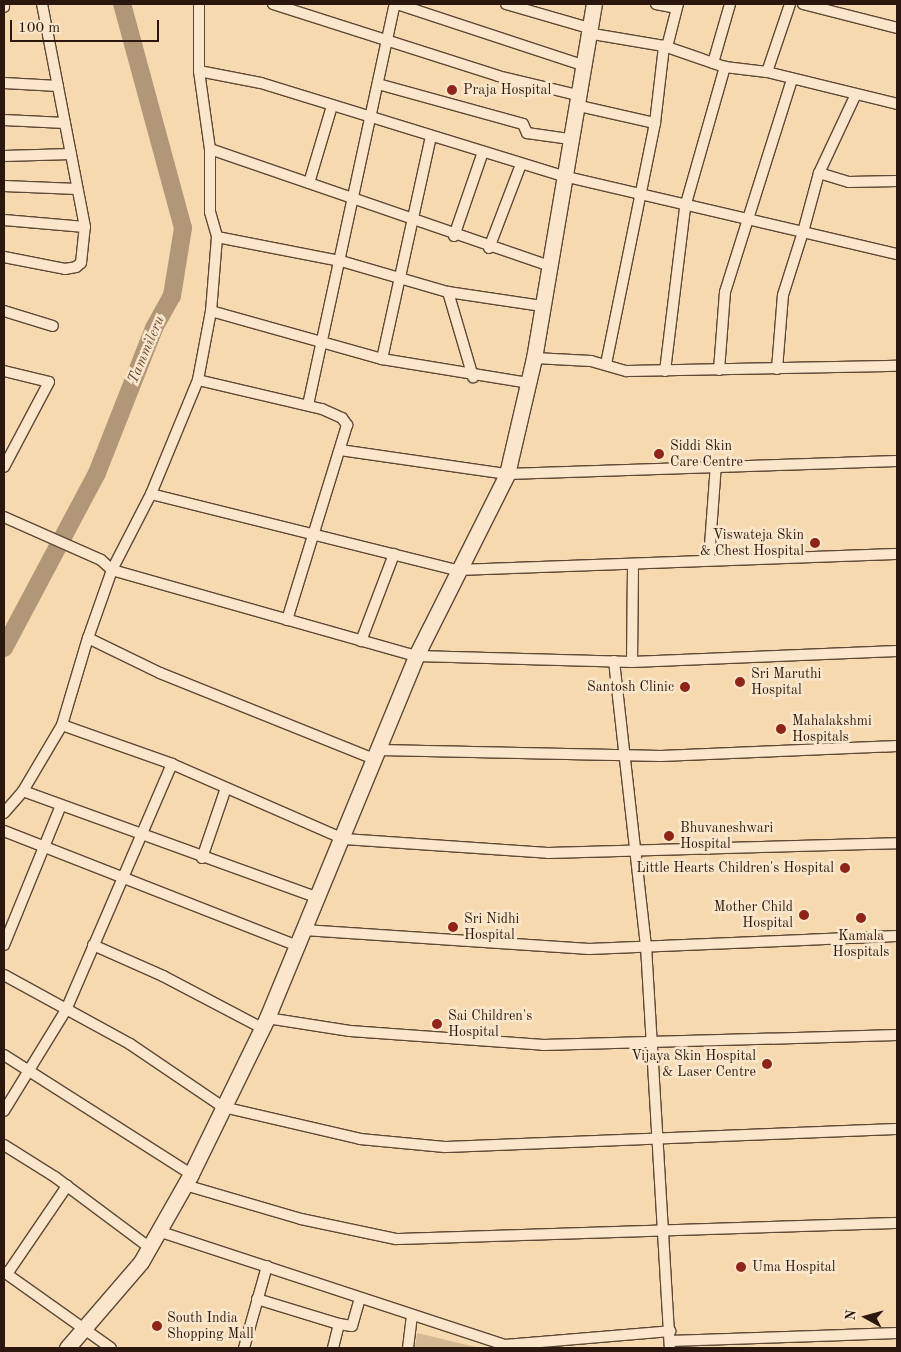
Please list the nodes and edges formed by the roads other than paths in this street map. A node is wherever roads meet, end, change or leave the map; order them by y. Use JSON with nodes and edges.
{"nodes":[{"id":1,"x":42,"y":4,"type":"edge"},
{"id":2,"x":199,"y":4,"type":"edge"},
{"id":3,"x":273,"y":4,"type":"edge"},
{"id":4,"x":396,"y":4,"type":"edge"},
{"id":5,"x":506,"y":4,"type":"edge"},
{"id":6,"x":594,"y":4,"type":"edge"},
{"id":7,"x":656,"y":4,"type":"edge"},
{"id":8,"x":730,"y":4,"type":"edge"},
{"id":9,"x":790,"y":4,"type":"edge"},
{"id":10,"x":803,"y":4,"type":"edge"},
{"id":11,"x":677,"y":6,"type":"edge"},
{"id":12,"x":897,"y":28,"type":"edge"},
{"id":13,"x":588,"y":30,"type":"junction"},
{"id":14,"x":388,"y":37,"type":"junction"},
{"id":15,"x":666,"y":47,"type":"junction"},
{"id":16,"x":713,"y":63,"type":"junction"},
{"id":17,"x":582,"y":64,"type":"junction"},
{"id":18,"x":725,"y":67,"type":"junction"},
{"id":19,"x":199,"y":71,"type":"junction"},
{"id":20,"x":766,"y":72,"type":"junction"},
{"id":21,"x":792,"y":79,"type":"junction"},
{"id":22,"x":4,"y":83,"type":"edge"},
{"id":23,"x":378,"y":84,"type":"junction"},
{"id":24,"x":58,"y":86,"type":"junction"},
{"id":25,"x":897,"y":94,"type":"edge"},
{"id":26,"x":855,"y":96,"type":"junction"},
{"id":27,"x":576,"y":100,"type":"junction"},
{"id":28,"x":332,"y":106,"type":"junction"},
{"id":29,"x":896,"y":107,"type":"edge"},
{"id":30,"x":369,"y":118,"type":"junction"},
{"id":31,"x":4,"y":120,"type":"edge"},
{"id":32,"x":65,"y":123,"type":"junction"},
{"id":33,"x":655,"y":123,"type":"junction"},
{"id":34,"x":431,"y":136,"type":"junction"},
{"id":35,"x":569,"y":139,"type":"junction"},
{"id":36,"x":210,"y":149,"type":"junction"},
{"id":37,"x":483,"y":152,"type":"junction"},
{"id":38,"x":71,"y":154,"type":"junction"},
{"id":39,"x":4,"y":156,"type":"edge"},
{"id":40,"x":521,"y":164,"type":"junction"},
{"id":41,"x":819,"y":174,"type":"junction"},
{"id":42,"x":563,"y":176,"type":"junction"},
{"id":43,"x":897,"y":181,"type":"edge"},
{"id":44,"x":309,"y":183,"type":"junction"},
{"id":45,"x":4,"y":186,"type":"edge"},
{"id":46,"x":77,"y":189,"type":"junction"},
{"id":47,"x":640,"y":196,"type":"junction"},
{"id":48,"x":355,"y":199,"type":"junction"},
{"id":49,"x":685,"y":207,"type":"junction"},
{"id":50,"x":4,"y":220,"type":"edge"},
{"id":51,"x":412,"y":220,"type":"junction"},
{"id":52,"x":749,"y":220,"type":"junction"},
{"id":53,"x":84,"y":226,"type":"junction"},
{"id":54,"x":804,"y":232,"type":"junction"},
{"id":55,"x":454,"y":236,"type":"junction"},
{"id":56,"x":217,"y":238,"type":"junction"},
{"id":57,"x":489,"y":248,"type":"junction"},
{"id":58,"x":897,"y":254,"type":"edge"},
{"id":59,"x":4,"y":257,"type":"edge"},
{"id":60,"x":341,"y":261,"type":"junction"},
{"id":61,"x":549,"y":266,"type":"junction"},
{"id":62,"x":400,"y":276,"type":"junction"},
{"id":63,"x":448,"y":292,"type":"junction"},
{"id":64,"x":542,"y":306,"type":"junction"},
{"id":65,"x":4,"y":311,"type":"edge"},
{"id":66,"x":210,"y":311,"type":"junction"},
{"id":67,"x":52,"y":326,"type":"dead end"},
{"id":68,"x":322,"y":344,"type":"junction"},
{"id":69,"x":382,"y":358,"type":"junction"},
{"id":70,"x":534,"y":358,"type":"junction"},
{"id":71,"x":606,"y":364,"type":"junction"},
{"id":72,"x":897,"y":366,"type":"edge"},
{"id":73,"x":777,"y":369,"type":"junction"},
{"id":74,"x":719,"y":370,"type":"junction"},
{"id":75,"x":4,"y":371,"type":"edge"},
{"id":76,"x":665,"y":371,"type":"junction"},
{"id":77,"x":473,"y":377,"type":"junction"},
{"id":78,"x":198,"y":380,"type":"junction"},
{"id":79,"x":528,"y":383,"type":"junction"},
{"id":80,"x":308,"y":405,"type":"junction"},
{"id":81,"x":340,"y":450,"type":"junction"},
{"id":82,"x":897,"y":461,"type":"edge"},
{"id":83,"x":716,"y":464,"type":"junction"},
{"id":84,"x":4,"y":467,"type":"edge"},
{"id":85,"x":508,"y":474,"type":"junction"},
{"id":86,"x":151,"y":494,"type":"junction"},
{"id":87,"x":4,"y":517,"type":"edge"},
{"id":88,"x":315,"y":536,"type":"junction"},
{"id":89,"x":394,"y":554,"type":"junction"},
{"id":90,"x":897,"y":554,"type":"edge"},
{"id":91,"x":709,"y":559,"type":"junction"},
{"id":92,"x":633,"y":564,"type":"junction"},
{"id":93,"x":112,"y":570,"type":"junction"},
{"id":94,"x":456,"y":570,"type":"junction"},
{"id":95,"x":287,"y":620,"type":"junction"},
{"id":96,"x":88,"y":638,"type":"junction"},
{"id":97,"x":361,"y":641,"type":"junction"},
{"id":98,"x":897,"y":651,"type":"edge"},
{"id":99,"x":416,"y":656,"type":"junction"},
{"id":100,"x":614,"y":661,"type":"junction"},
{"id":101,"x":632,"y":662,"type":"junction"},
{"id":102,"x":62,"y":725,"type":"junction"},
{"id":103,"x":897,"y":746,"type":"edge"},
{"id":104,"x":378,"y":755,"type":"junction"},
{"id":105,"x":627,"y":755,"type":"junction"},
{"id":106,"x":172,"y":764,"type":"junction"},
{"id":107,"x":226,"y":788,"type":"junction"},
{"id":108,"x":23,"y":791,"type":"junction"},
{"id":109,"x":61,"y":805,"type":"junction"},
{"id":110,"x":4,"y":813,"type":"edge"},
{"id":111,"x":4,"y":831,"type":"edge"},
{"id":112,"x":144,"y":836,"type":"junction"},
{"id":113,"x":344,"y":839,"type":"junction"},
{"id":114,"x":897,"y":843,"type":"edge"},
{"id":115,"x":45,"y":847,"type":"junction"},
{"id":116,"x":637,"y":850,"type":"junction"},
{"id":117,"x":202,"y":858,"type":"junction"},
{"id":118,"x":125,"y":879,"type":"junction"},
{"id":119,"x":319,"y":898,"type":"junction"},
{"id":120,"x":304,"y":930,"type":"junction"},
{"id":121,"x":897,"y":936,"type":"edge"},
{"id":122,"x":4,"y":945,"type":"edge"},
{"id":123,"x":93,"y":945,"type":"junction"},
{"id":124,"x":297,"y":946,"type":"junction"},
{"id":125,"x":646,"y":946,"type":"junction"},
{"id":126,"x":4,"y":976,"type":"edge"},
{"id":127,"x":66,"y":1010,"type":"junction"},
{"id":128,"x":264,"y":1023,"type":"junction"},
{"id":129,"x":897,"y":1035,"type":"edge"},
{"id":130,"x":653,"y":1039,"type":"junction"},
{"id":131,"x":4,"y":1055,"type":"edge"},
{"id":132,"x":30,"y":1074,"type":"junction"},
{"id":133,"x":223,"y":1107,"type":"junction"},
{"id":134,"x":4,"y":1111,"type":"edge"},
{"id":135,"x":897,"y":1129,"type":"edge"},
{"id":136,"x":660,"y":1140,"type":"junction"},
{"id":137,"x":4,"y":1145,"type":"edge"},
{"id":138,"x":188,"y":1179,"type":"junction"},
{"id":139,"x":67,"y":1186,"type":"junction"},
{"id":140,"x":897,"y":1223,"type":"edge"},
{"id":141,"x":158,"y":1231,"type":"junction"},
{"id":142,"x":661,"y":1233,"type":"junction"},
{"id":143,"x":149,"y":1248,"type":"junction"},
{"id":144,"x":266,"y":1266,"type":"junction"},
{"id":145,"x":5,"y":1273,"type":"edge"},
{"id":146,"x":360,"y":1298,"type":"junction"},
{"id":147,"x":257,"y":1299,"type":"junction"},
{"id":148,"x":412,"y":1317,"type":"junction"},
{"id":149,"x":339,"y":1324,"type":"junction"},
{"id":150,"x":85,"y":1330,"type":"junction"},
{"id":151,"x":897,"y":1333,"type":"edge"},
{"id":152,"x":670,"y":1340,"type":"edge"},
{"id":153,"x":505,"y":1347,"type":"edge"},
{"id":154,"x":67,"y":1348,"type":"edge"},
{"id":155,"x":111,"y":1348,"type":"edge"},
{"id":156,"x":244,"y":1348,"type":"edge"},
{"id":157,"x":332,"y":1348,"type":"edge"},
{"id":158,"x":408,"y":1348,"type":"edge"}],
"edges":[{"from":1,"to":24,"type":"street"},
{"from":2,"to":19,"type":"street"},
{"from":3,"to":14,"type":"street"},
{"from":4,"to":14,"type":"street"},
{"from":4,"to":17,"type":"street"},
{"from":5,"to":13,"type":"street"},
{"from":6,"to":13,"type":"main road"},
{"from":7,"to":11,"type":"street"},
{"from":8,"to":16,"type":"street"},
{"from":9,"to":20,"type":"street"},
{"from":10,"to":12,"type":"street"},
{"from":11,"to":15,"type":"street"},
{"from":13,"to":15,"type":"street"},
{"from":13,"to":17,"type":"main road"},
{"from":14,"to":23,"type":"street"},
{"from":14,"to":27,"type":"street"},
{"from":15,"to":16,"type":"street"},
{"from":15,"to":33,"type":"street"},
{"from":16,"to":18,"type":"street"},
{"from":17,"to":27,"type":"main road"},
{"from":18,"to":20,"type":"street"},
{"from":18,"to":49,"type":"street"},
{"from":19,"to":28,"type":"street"},
{"from":19,"to":36,"type":"street"},
{"from":20,"to":21,"type":"street"},
{"from":21,"to":26,"type":"street"},
{"from":21,"to":52,"type":"street"},
{"from":22,"to":24,"type":"street"},
{"from":23,"to":30,"type":"street"},
{"from":23,"to":35,"type":"street"},
{"from":24,"to":32,"type":"street"},
{"from":25,"to":29,"type":"street"},
{"from":26,"to":29,"type":"street"},
{"from":26,"to":41,"type":"street"},
{"from":27,"to":33,"type":"street"},
{"from":27,"to":35,"type":"main road"},
{"from":28,"to":30,"type":"street"},
{"from":28,"to":44,"type":"street"},
{"from":30,"to":34,"type":"street"},
{"from":30,"to":48,"type":"street"},
{"from":31,"to":32,"type":"street"},
{"from":32,"to":38,"type":"street"},
{"from":33,"to":47,"type":"street"},
{"from":34,"to":37,"type":"street"},
{"from":34,"to":51,"type":"street"},
{"from":35,"to":42,"type":"main road"},
{"from":36,"to":44,"type":"street"},
{"from":36,"to":56,"type":"street"},
{"from":37,"to":40,"type":"street"},
{"from":37,"to":55,"type":"street"},
{"from":38,"to":39,"type":"street"},
{"from":38,"to":46,"type":"street"},
{"from":40,"to":42,"type":"street"},
{"from":40,"to":57,"type":"street"},
{"from":41,"to":43,"type":"street"},
{"from":41,"to":54,"type":"street"},
{"from":42,"to":47,"type":"street"},
{"from":42,"to":61,"type":"main road"},
{"from":44,"to":48,"type":"street"},
{"from":45,"to":46,"type":"street"},
{"from":46,"to":53,"type":"street"},
{"from":47,"to":49,"type":"street"},
{"from":47,"to":71,"type":"street"},
{"from":48,"to":51,"type":"street"},
{"from":48,"to":60,"type":"street"},
{"from":49,"to":52,"type":"street"},
{"from":49,"to":76,"type":"street"},
{"from":50,"to":53,"type":"street"},
{"from":51,"to":55,"type":"street"},
{"from":51,"to":62,"type":"street"},
{"from":52,"to":54,"type":"street"},
{"from":52,"to":74,"type":"street"},
{"from":53,"to":59,"type":"street"},
{"from":54,"to":58,"type":"street"},
{"from":54,"to":73,"type":"street"},
{"from":55,"to":57,"type":"street"},
{"from":56,"to":60,"type":"street"},
{"from":56,"to":66,"type":"street"},
{"from":57,"to":61,"type":"street"},
{"from":60,"to":62,"type":"street"},
{"from":60,"to":68,"type":"street"},
{"from":61,"to":64,"type":"main road"},
{"from":62,"to":63,"type":"street"},
{"from":62,"to":69,"type":"street"},
{"from":63,"to":64,"type":"street"},
{"from":63,"to":77,"type":"street"},
{"from":64,"to":70,"type":"main road"},
{"from":65,"to":67,"type":"street"},
{"from":66,"to":68,"type":"street"},
{"from":66,"to":78,"type":"street"},
{"from":68,"to":69,"type":"street"},
{"from":68,"to":80,"type":"street"},
{"from":69,"to":77,"type":"street"},
{"from":70,"to":71,"type":"street"},
{"from":70,"to":79,"type":"main road"},
{"from":71,"to":76,"type":"street"},
{"from":72,"to":73,"type":"street"},
{"from":73,"to":74,"type":"street"},
{"from":74,"to":76,"type":"street"},
{"from":75,"to":84,"type":"street"},
{"from":77,"to":79,"type":"street"},
{"from":78,"to":80,"type":"street"},
{"from":78,"to":86,"type":"street"},
{"from":79,"to":85,"type":"main road"},
{"from":80,"to":81,"type":"street"},
{"from":81,"to":85,"type":"street"},
{"from":81,"to":88,"type":"street"},
{"from":82,"to":83,"type":"street"},
{"from":83,"to":85,"type":"street"},
{"from":83,"to":91,"type":"street"},
{"from":85,"to":94,"type":"main road"},
{"from":86,"to":88,"type":"street"},
{"from":86,"to":93,"type":"street"},
{"from":87,"to":93,"type":"street"},
{"from":88,"to":89,"type":"street"},
{"from":88,"to":95,"type":"street"},
{"from":89,"to":94,"type":"street"},
{"from":89,"to":97,"type":"street"},
{"from":90,"to":91,"type":"street"},
{"from":91,"to":92,"type":"street"},
{"from":92,"to":94,"type":"street"},
{"from":92,"to":101,"type":"street"},
{"from":93,"to":95,"type":"street"},
{"from":93,"to":96,"type":"street"},
{"from":94,"to":99,"type":"main road"},
{"from":95,"to":97,"type":"street"},
{"from":96,"to":102,"type":"street"},
{"from":96,"to":104,"type":"street"},
{"from":97,"to":99,"type":"street"},
{"from":98,"to":101,"type":"street"},
{"from":99,"to":100,"type":"street"},
{"from":99,"to":104,"type":"main road"},
{"from":100,"to":101,"type":"street"},
{"from":100,"to":105,"type":"street"},
{"from":102,"to":106,"type":"street"},
{"from":102,"to":108,"type":"street"},
{"from":103,"to":105,"type":"street"},
{"from":104,"to":105,"type":"street"},
{"from":104,"to":113,"type":"main road"},
{"from":105,"to":116,"type":"street"},
{"from":106,"to":107,"type":"street"},
{"from":106,"to":112,"type":"street"},
{"from":107,"to":113,"type":"street"},
{"from":107,"to":117,"type":"street"},
{"from":108,"to":109,"type":"street"},
{"from":108,"to":110,"type":"street"},
{"from":109,"to":112,"type":"street"},
{"from":109,"to":115,"type":"street"},
{"from":111,"to":115,"type":"street"},
{"from":112,"to":117,"type":"street"},
{"from":112,"to":118,"type":"street"},
{"from":113,"to":116,"type":"street"},
{"from":113,"to":119,"type":"main road"},
{"from":114,"to":116,"type":"street"},
{"from":115,"to":118,"type":"street"},
{"from":115,"to":122,"type":"street"},
{"from":116,"to":125,"type":"street"},
{"from":117,"to":119,"type":"street"},
{"from":118,"to":123,"type":"street"},
{"from":118,"to":124,"type":"street"},
{"from":119,"to":120,"type":"main road"},
{"from":120,"to":124,"type":"main road"},
{"from":120,"to":125,"type":"street"},
{"from":121,"to":125,"type":"street"},
{"from":123,"to":127,"type":"street"},
{"from":123,"to":128,"type":"street"},
{"from":124,"to":128,"type":"main road"},
{"from":125,"to":130,"type":"street"},
{"from":126,"to":127,"type":"street"},
{"from":127,"to":132,"type":"street"},
{"from":127,"to":133,"type":"street"},
{"from":128,"to":130,"type":"street"},
{"from":128,"to":133,"type":"main road"},
{"from":129,"to":130,"type":"street"},
{"from":130,"to":136,"type":"street"},
{"from":131,"to":132,"type":"street"},
{"from":132,"to":134,"type":"street"},
{"from":132,"to":138,"type":"street"},
{"from":133,"to":136,"type":"street"},
{"from":133,"to":138,"type":"main road"},
{"from":135,"to":136,"type":"street"},
{"from":136,"to":142,"type":"street"},
{"from":137,"to":139,"type":"street"},
{"from":138,"to":141,"type":"main road"},
{"from":138,"to":142,"type":"street"},
{"from":139,"to":143,"type":"street"},
{"from":139,"to":145,"type":"street"},
{"from":140,"to":142,"type":"street"},
{"from":141,"to":143,"type":"main road"},
{"from":141,"to":144,"type":"street"},
{"from":142,"to":152,"type":"street"},
{"from":143,"to":150,"type":"main road"},
{"from":144,"to":146,"type":"street"},
{"from":144,"to":147,"type":"street"},
{"from":145,"to":150,"type":"street"},
{"from":146,"to":148,"type":"street"},
{"from":146,"to":149,"type":"street"},
{"from":147,"to":149,"type":"street"},
{"from":147,"to":156,"type":"street"},
{"from":148,"to":153,"type":"street"},
{"from":148,"to":158,"type":"street"},
{"from":149,"to":157,"type":"street"},
{"from":150,"to":154,"type":"main road"},
{"from":150,"to":155,"type":"street"},
{"from":151,"to":152,"type":"street"},
{"from":152,"to":153,"type":"street"}]}
